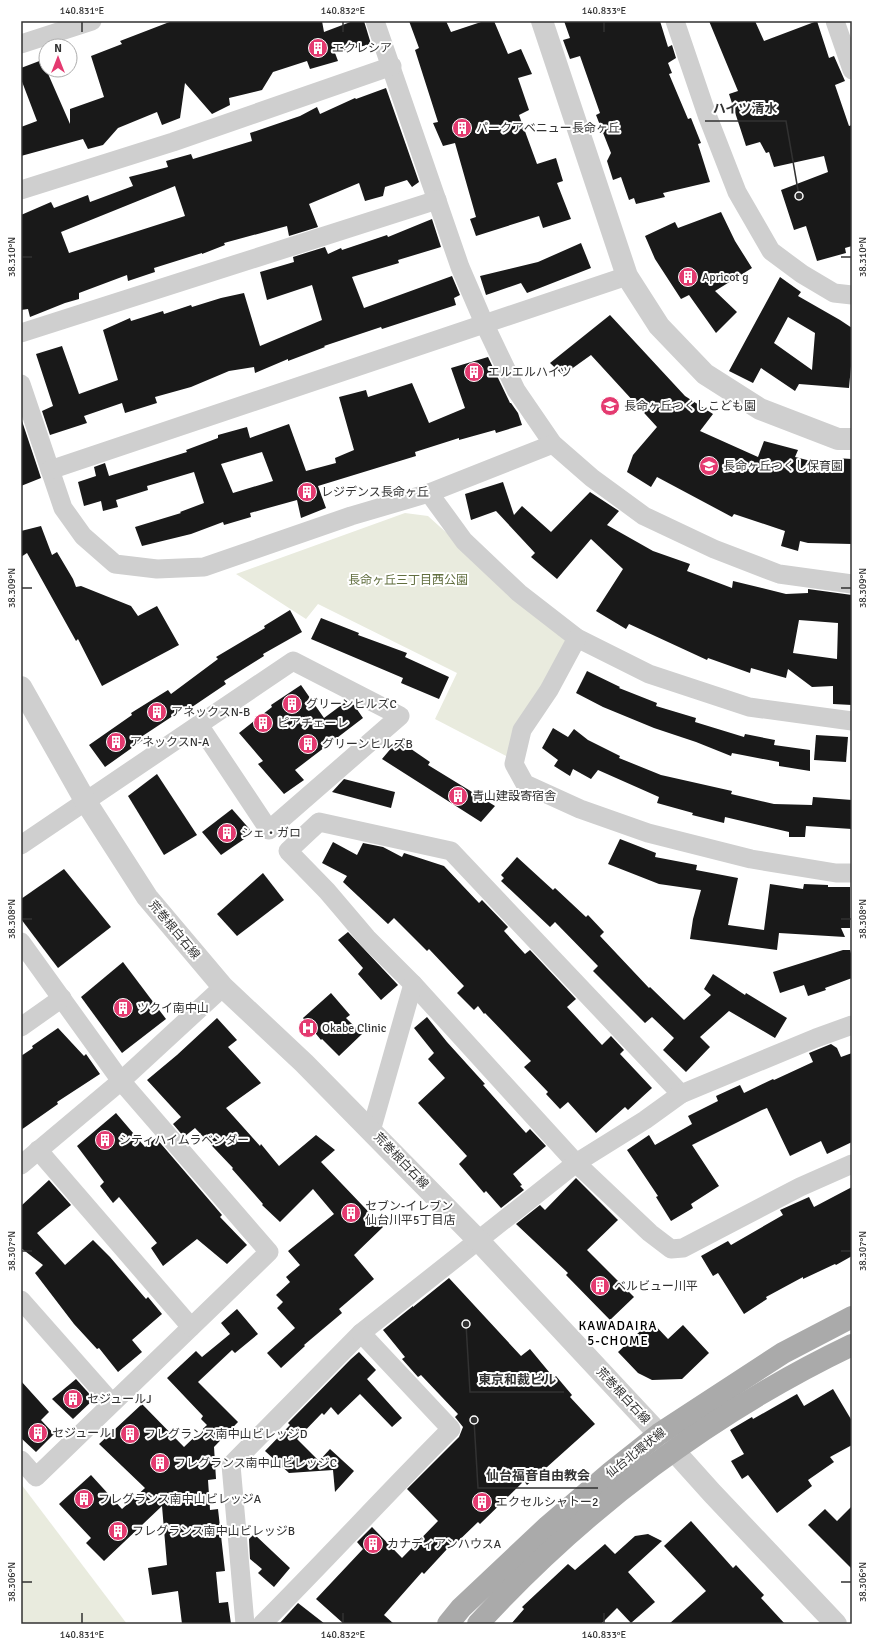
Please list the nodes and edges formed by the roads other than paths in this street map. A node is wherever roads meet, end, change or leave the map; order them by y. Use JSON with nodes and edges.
{"nodes":[{"id":1,"x":92,"y":21,"type":"edge"},
{"id":2,"x":375,"y":21,"type":"edge"},
{"id":3,"x":542,"y":21,"type":"edge"},
{"id":4,"x":675,"y":21,"type":"edge"},
{"id":5,"x":835,"y":21,"type":"edge"},
{"id":6,"x":21,"y":44,"type":"edge"},
{"id":7,"x":392,"y":66,"type":"junction"},
{"id":8,"x":852,"y":70,"type":"edge"},
{"id":9,"x":21,"y":190,"type":"edge"},
{"id":10,"x":437,"y":200,"type":"junction"},
{"id":11,"x":627,"y":276,"type":"junction"},
{"id":12,"x":852,"y":295,"type":"edge"},
{"id":13,"x":484,"y":323,"type":"junction"},
{"id":14,"x":21,"y":334,"type":"edge"},
{"id":15,"x":21,"y":384,"type":"edge"},
{"id":16,"x":852,"y":439,"type":"edge"},
{"id":17,"x":552,"y":444,"type":"junction"},
{"id":18,"x":50,"y":470,"type":"junction"},
{"id":19,"x":429,"y":493,"type":"junction"},
{"id":20,"x":852,"y":584,"type":"edge"},
{"id":21,"x":577,"y":638,"type":"junction"},
{"id":22,"x":21,"y":687,"type":"edge"},
{"id":23,"x":852,"y":721,"type":"edge"},
{"id":24,"x":199,"y":725,"type":"junction"},
{"id":25,"x":86,"y":802,"type":"junction"},
{"id":26,"x":21,"y":845,"type":"edge"},
{"id":27,"x":852,"y":873,"type":"edge"},
{"id":28,"x":21,"y":942,"type":"edge"},
{"id":29,"x":413,"y":984,"type":"junction"},
{"id":30,"x":223,"y":987,"type":"junction"},
{"id":31,"x":62,"y":998,"type":"junction"},
{"id":32,"x":852,"y":1025,"type":"edge"},
{"id":33,"x":21,"y":1027,"type":"edge"},
{"id":34,"x":121,"y":1081,"type":"junction"},
{"id":35,"x":681,"y":1094,"type":"junction"},
{"id":36,"x":371,"y":1131,"type":"junction"},
{"id":37,"x":38,"y":1150,"type":"junction"},
{"id":38,"x":576,"y":1163,"type":"junction"},
{"id":39,"x":852,"y":1164,"type":"edge"},
{"id":40,"x":21,"y":1165,"type":"edge"},
{"id":41,"x":478,"y":1240,"type":"junction"},
{"id":42,"x":21,"y":1300,"type":"edge"},
{"id":43,"x":852,"y":1317,"type":"edge"},
{"id":44,"x":191,"y":1327,"type":"junction"},
{"id":45,"x":361,"y":1333,"type":"junction"},
{"id":46,"x":852,"y":1345,"type":"edge"},
{"id":47,"x":112,"y":1403,"type":"junction"},
{"id":48,"x":659,"y":1434,"type":"junction"},
{"id":49,"x":674,"y":1450,"type":"junction"},
{"id":50,"x":21,"y":1460,"type":"edge"},
{"id":51,"x":245,"y":1624,"type":"edge"},
{"id":52,"x":262,"y":1624,"type":"edge"},
{"id":53,"x":448,"y":1624,"type":"edge"},
{"id":54,"x":478,"y":1624,"type":"edge"},
{"id":55,"x":836,"y":1624,"type":"edge"}],
"edges":[{"from":1,"to":6,"type":"street"},
{"from":2,"to":7,"type":"street"},
{"from":3,"to":11,"type":"street"},
{"from":4,"to":12,"type":"street"},
{"from":5,"to":8,"type":"street"},
{"from":7,"to":9,"type":"street"},
{"from":7,"to":10,"type":"street"},
{"from":10,"to":13,"type":"street"},
{"from":10,"to":14,"type":"street"},
{"from":11,"to":13,"type":"street"},
{"from":11,"to":16,"type":"street"},
{"from":13,"to":17,"type":"street"},
{"from":13,"to":18,"type":"street"},
{"from":15,"to":18,"type":"street"},
{"from":17,"to":19,"type":"street"},
{"from":17,"to":20,"type":"street"},
{"from":18,"to":19,"type":"street"},
{"from":19,"to":21,"type":"street"},
{"from":21,"to":23,"type":"street"},
{"from":21,"to":27,"type":"street"},
{"from":22,"to":25,"type":"street","name":"荒巻根白石線"},
{"from":24,"to":24,"type":"street"},
{"from":24,"to":25,"type":"street"},
{"from":25,"to":26,"type":"street"},
{"from":25,"to":30,"type":"street","name":"荒巻根白石線"},
{"from":28,"to":31,"type":"street"},
{"from":29,"to":35,"type":"street"},
{"from":29,"to":36,"type":"street"},
{"from":29,"to":38,"type":"street"},
{"from":30,"to":34,"type":"street"},
{"from":30,"to":36,"type":"street","name":"荒巻根白石線"},
{"from":31,"to":33,"type":"street"},
{"from":31,"to":34,"type":"street"},
{"from":32,"to":35,"type":"street"},
{"from":34,"to":37,"type":"street"},
{"from":34,"to":44,"type":"street"},
{"from":35,"to":38,"type":"street"},
{"from":36,"to":41,"type":"street","name":"荒巻根白石線"},
{"from":37,"to":40,"type":"street"},
{"from":37,"to":44,"type":"street"},
{"from":38,"to":39,"type":"street"},
{"from":38,"to":41,"type":"street"},
{"from":41,"to":45,"type":"street"},
{"from":41,"to":48,"type":"street","name":"荒巻根白石線"},
{"from":42,"to":47,"type":"street"},
{"from":43,"to":48,"type":"main road","name":"仙台北環状線"},
{"from":44,"to":47,"type":"street"},
{"from":45,"to":51,"type":"street"},
{"from":45,"to":52,"type":"street"},
{"from":46,"to":49,"type":"main road","name":"仙台北環状線"},
{"from":47,"to":50,"type":"street"},
{"from":48,"to":49,"type":"street","name":"荒巻根白石線"},
{"from":48,"to":53,"type":"main road","name":"仙台北環状線"},
{"from":49,"to":54,"type":"main road","name":"仙台北環状線"},
{"from":49,"to":55,"type":"street","name":"荒巻根白石線"}]}
